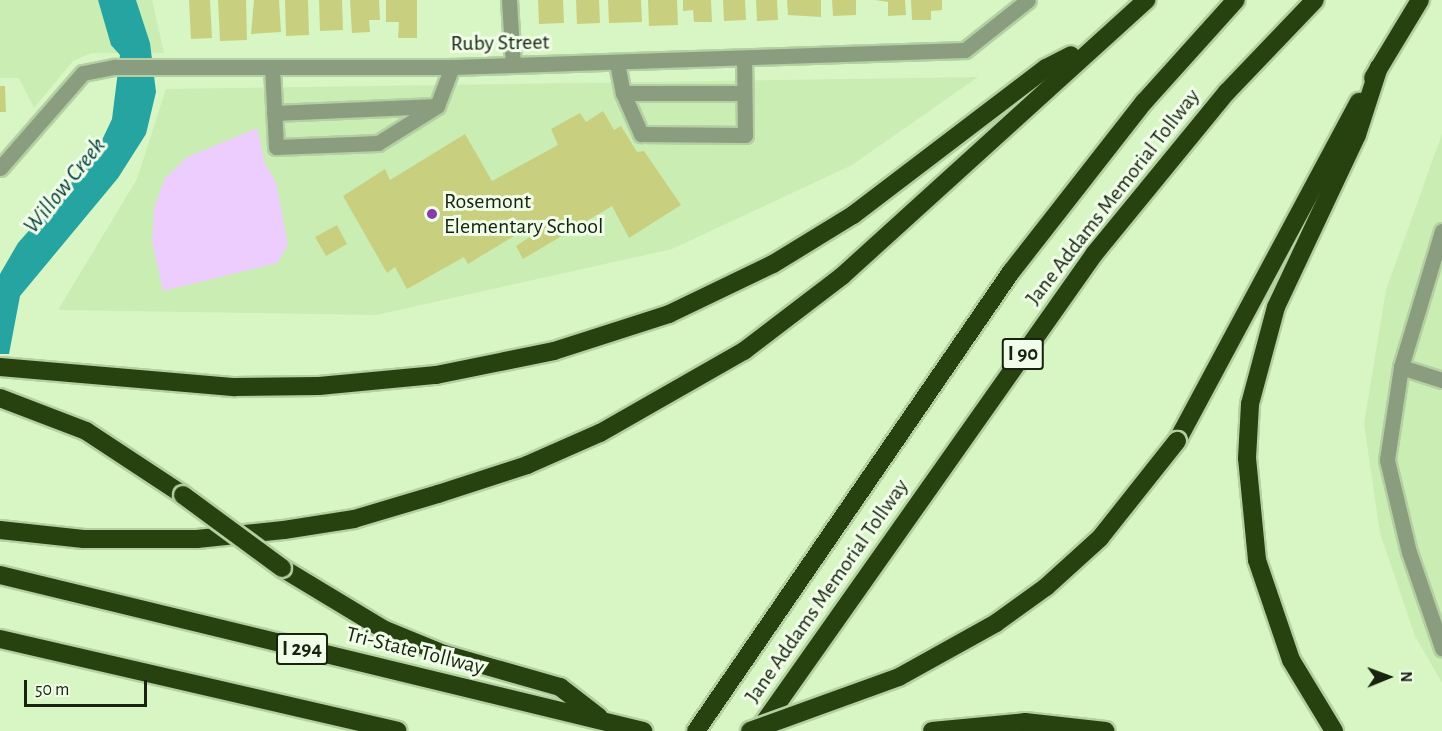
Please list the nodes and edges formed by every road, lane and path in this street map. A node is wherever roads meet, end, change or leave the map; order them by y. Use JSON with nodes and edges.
{"nodes":[{"id":1,"x":509,"y":0,"type":"edge"},
{"id":2,"x":1028,"y":0,"type":"edge"},
{"id":3,"x":1146,"y":0,"type":"edge"},
{"id":4,"x":1236,"y":0,"type":"edge"},
{"id":5,"x":1315,"y":0,"type":"edge"},
{"id":6,"x":1420,"y":0,"type":"edge"},
{"id":7,"x":1097,"y":42,"type":"junction"},
{"id":8,"x":744,"y":58,"type":"junction"},
{"id":9,"x":617,"y":63,"type":"junction"},
{"id":10,"x":513,"y":65,"type":"junction"},
{"id":11,"x":272,"y":67,"type":"junction"},
{"id":12,"x":452,"y":67,"type":"junction"},
{"id":13,"x":1379,"y":67,"type":"junction"},
{"id":14,"x":622,"y":93,"type":"junction"},
{"id":15,"x":744,"y":93,"type":"junction"},
{"id":16,"x":437,"y":105,"type":"junction"},
{"id":17,"x":274,"y":114,"type":"junction"},
{"id":18,"x":0,"y":168,"type":"edge"},
{"id":19,"x":1442,"y":231,"type":"edge"},
{"id":20,"x":0,"y":367,"type":"edge"},
{"id":21,"x":1401,"y":367,"type":"junction"},
{"id":22,"x":1442,"y":380,"type":"edge"},
{"id":23,"x":0,"y":398,"type":"edge"},
{"id":24,"x":0,"y":530,"type":"edge"},
{"id":25,"x":0,"y":575,"type":"edge"},
{"id":26,"x":0,"y":639,"type":"edge"},
{"id":27,"x":1442,"y":648,"type":"edge"},
{"id":28,"x":605,"y":722,"type":"junction"},
{"id":29,"x":639,"y":730,"type":"edge"},
{"id":30,"x":397,"y":731,"type":"edge"},
{"id":31,"x":696,"y":731,"type":"edge"},
{"id":32,"x":750,"y":731,"type":"edge"},
{"id":33,"x":758,"y":731,"type":"edge"},
{"id":34,"x":932,"y":731,"type":"edge"},
{"id":35,"x":1105,"y":731,"type":"edge"},
{"id":36,"x":1334,"y":731,"type":"edge"}],
"edges":[{"from":1,"to":10,"type":"street"},
{"from":2,"to":8,"type":"street","name":"Ruby Street"},
{"from":3,"to":7,"type":"highway"},
{"from":4,"to":31,"type":"highway","name":"Jane Addams Memorial Tollway","number":"I 90"},
{"from":5,"to":33,"type":"highway","name":"Jane Addams Memorial Tollway","number":"I 90"},
{"from":6,"to":13,"type":"highway"},
{"from":7,"to":20,"type":"highway"},
{"from":7,"to":24,"type":"highway"},
{"from":8,"to":9,"type":"street","name":"Ruby Street"},
{"from":8,"to":15,"type":"street"},
{"from":9,"to":10,"type":"street","name":"Ruby Street"},
{"from":9,"to":14,"type":"street"},
{"from":10,"to":12,"type":"street","name":"Ruby Street"},
{"from":11,"to":12,"type":"street","name":"Ruby Street"},
{"from":11,"to":17,"type":"street"},
{"from":11,"to":18,"type":"street","name":"Ruby Street"},
{"from":12,"to":16,"type":"street"},
{"from":13,"to":32,"type":"highway","bridge":true},
{"from":13,"to":36,"type":"highway"},
{"from":14,"to":15,"type":"street"},
{"from":14,"to":15,"type":"street"},
{"from":16,"to":17,"type":"street"},
{"from":16,"to":17,"type":"street"},
{"from":19,"to":21,"type":"street"},
{"from":21,"to":22,"type":"street"},
{"from":21,"to":27,"type":"street"},
{"from":23,"to":28,"type":"highway","bridge":true},
{"from":25,"to":28,"type":"highway","name":"Tri-State Tollway","number":"I 294"},
{"from":26,"to":30,"type":"highway"},
{"from":28,"to":29,"type":"highway","name":"Tri-State Tollway","number":"I 294"},
{"from":34,"to":35,"type":"highway"}]}
